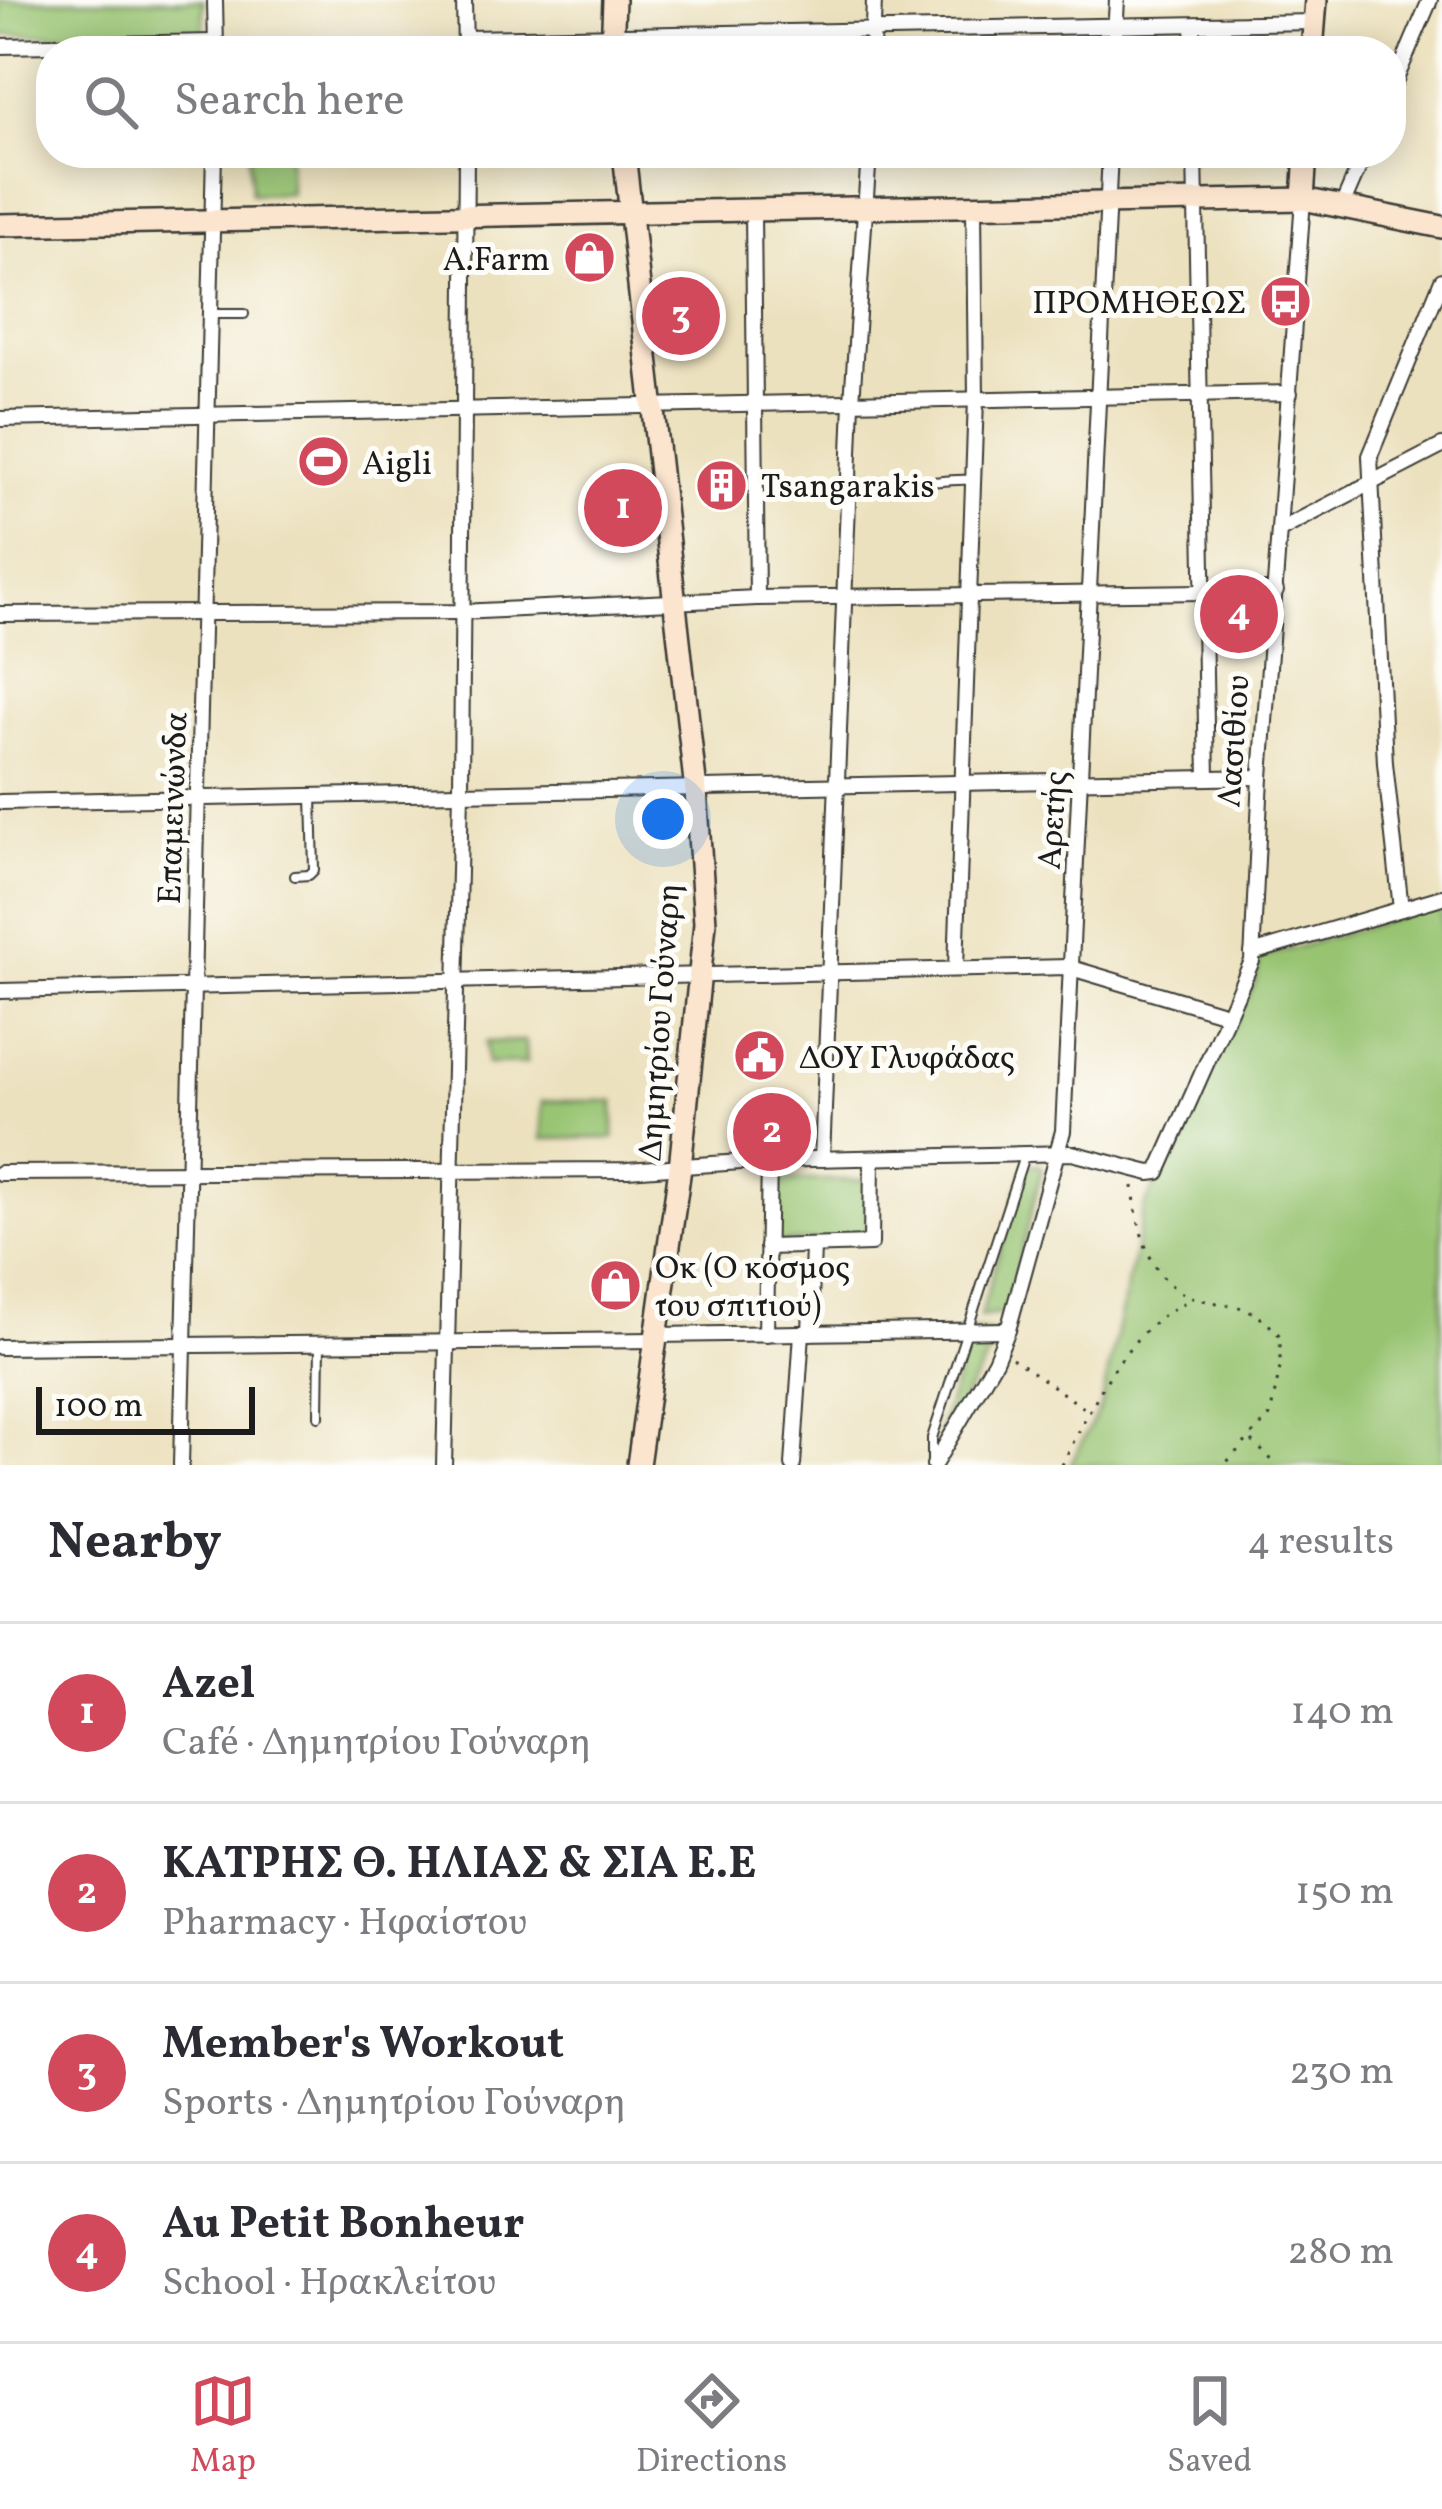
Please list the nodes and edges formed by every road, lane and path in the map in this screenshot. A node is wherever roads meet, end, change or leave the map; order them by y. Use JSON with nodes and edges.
{"nodes":[{"id":1,"x":215,"y":0,"type":"edge"},
{"id":2,"x":464,"y":0,"type":"edge"},
{"id":3,"x":614,"y":0,"type":"edge"},
{"id":4,"x":874,"y":0,"type":"edge"},
{"id":5,"x":1117,"y":0,"type":"edge"},
{"id":6,"x":1430,"y":0,"type":"edge"},
{"id":7,"x":1315,"y":11,"type":"edge"},
{"id":8,"x":1193,"y":25,"type":"junction"},
{"id":9,"x":1116,"y":26,"type":"junction"},
{"id":10,"x":873,"y":32,"type":"junction"},
{"id":11,"x":216,"y":36,"type":"edge"},
{"id":12,"x":465,"y":36,"type":"edge"},
{"id":13,"x":612,"y":36,"type":"edge"},
{"id":14,"x":793,"y":36,"type":"edge"},
{"id":15,"x":873,"y":36,"type":"edge"},
{"id":16,"x":1115,"y":36,"type":"edge"},
{"id":17,"x":1193,"y":36,"type":"edge"},
{"id":18,"x":0,"y":46,"type":"edge"},
{"id":19,"x":36,"y":46,"type":"edge"},
{"id":20,"x":1406,"y":56,"type":"edge"},
{"id":21,"x":214,"y":168,"type":"edge"},
{"id":22,"x":466,"y":168,"type":"edge"},
{"id":23,"x":626,"y":168,"type":"edge"},
{"id":24,"x":868,"y":168,"type":"edge"},
{"id":25,"x":1109,"y":168,"type":"edge"},
{"id":26,"x":1195,"y":168,"type":"edge"},
{"id":27,"x":1305,"y":168,"type":"edge"},
{"id":28,"x":1358,"y":168,"type":"edge"},
{"id":29,"x":1303,"y":199,"type":"junction"},
{"id":30,"x":1196,"y":201,"type":"junction"},
{"id":31,"x":1108,"y":203,"type":"junction"},
{"id":32,"x":974,"y":206,"type":"junction"},
{"id":33,"x":1342,"y":206,"type":"junction"},
{"id":34,"x":867,"y":209,"type":"junction"},
{"id":35,"x":753,"y":212,"type":"junction"},
{"id":36,"x":632,"y":214,"type":"junction"},
{"id":37,"x":467,"y":218,"type":"junction"},
{"id":38,"x":213,"y":222,"type":"junction"},
{"id":39,"x":0,"y":225,"type":"edge"},
{"id":40,"x":1442,"y":227,"type":"edge"},
{"id":41,"x":1442,"y":280,"type":"edge"},
{"id":42,"x":210,"y":314,"type":"junction"},
{"id":43,"x":244,"y":314,"type":"dead end"},
{"id":44,"x":1290,"y":393,"type":"junction"},
{"id":45,"x":1202,"y":394,"type":"junction"},
{"id":46,"x":1099,"y":397,"type":"junction"},
{"id":47,"x":976,"y":399,"type":"junction"},
{"id":48,"x":852,"y":402,"type":"junction"},
{"id":49,"x":757,"y":404,"type":"junction"},
{"id":50,"x":654,"y":406,"type":"junction"},
{"id":51,"x":463,"y":410,"type":"junction"},
{"id":52,"x":208,"y":415,"type":"junction"},
{"id":53,"x":0,"y":419,"type":"edge"},
{"id":54,"x":1442,"y":446,"type":"edge"},
{"id":55,"x":973,"y":480,"type":"junction"},
{"id":56,"x":1370,"y":482,"type":"junction"},
{"id":57,"x":849,"y":494,"type":"junction"},
{"id":58,"x":1282,"y":529,"type":"junction"},
{"id":59,"x":1276,"y":591,"type":"junction"},
{"id":60,"x":1204,"y":592,"type":"junction"},
{"id":61,"x":1090,"y":593,"type":"junction"},
{"id":62,"x":970,"y":595,"type":"junction"},
{"id":63,"x":846,"y":596,"type":"junction"},
{"id":64,"x":757,"y":598,"type":"junction"},
{"id":65,"x":674,"y":604,"type":"junction"},
{"id":66,"x":203,"y":612,"type":"junction"},
{"id":67,"x":460,"y":612,"type":"junction"},
{"id":68,"x":0,"y":614,"type":"edge"},
{"id":69,"x":1261,"y":777,"type":"junction"},
{"id":70,"x":1208,"y":778,"type":"junction"},
{"id":71,"x":1081,"y":781,"type":"junction"},
{"id":72,"x":961,"y":783,"type":"junction"},
{"id":73,"x":837,"y":786,"type":"junction"},
{"id":74,"x":695,"y":788,"type":"junction"},
{"id":75,"x":461,"y":792,"type":"junction"},
{"id":76,"x":312,"y":794,"type":"junction"},
{"id":77,"x":198,"y":796,"type":"junction"},
{"id":78,"x":0,"y":802,"type":"edge"},
{"id":79,"x":295,"y":876,"type":"dead end"},
{"id":80,"x":1442,"y":897,"type":"edge"},
{"id":81,"x":1401,"y":909,"type":"junction"},
{"id":82,"x":1252,"y":952,"type":"junction"},
{"id":83,"x":956,"y":968,"type":"junction"},
{"id":84,"x":1068,"y":968,"type":"junction"},
{"id":85,"x":831,"y":970,"type":"junction"},
{"id":86,"x":700,"y":973,"type":"junction"},
{"id":87,"x":456,"y":981,"type":"junction"},
{"id":88,"x":193,"y":986,"type":"junction"},
{"id":89,"x":0,"y":991,"type":"edge"},
{"id":90,"x":1226,"y":1014,"type":"junction"},
{"id":91,"x":1057,"y":1154,"type":"junction"},
{"id":92,"x":1024,"y":1155,"type":"junction"},
{"id":93,"x":872,"y":1158,"type":"junction"},
{"id":94,"x":822,"y":1159,"type":"junction"},
{"id":95,"x":769,"y":1160,"type":"junction"},
{"id":96,"x":450,"y":1168,"type":"junction"},
{"id":97,"x":680,"y":1168,"type":"junction"},
{"id":98,"x":1131,"y":1168,"type":"junction"},
{"id":99,"x":188,"y":1169,"type":"junction"},
{"id":100,"x":0,"y":1173,"type":"edge"},
{"id":101,"x":813,"y":1246,"type":"junction"},
{"id":102,"x":767,"y":1247,"type":"junction"},
{"id":103,"x":1195,"y":1298,"type":"junction"},
{"id":104,"x":969,"y":1330,"type":"junction"},
{"id":105,"x":1008,"y":1330,"type":"junction"},
{"id":106,"x":806,"y":1333,"type":"junction"},
{"id":107,"x":766,"y":1334,"type":"junction"},
{"id":108,"x":655,"y":1338,"type":"junction"},
{"id":109,"x":446,"y":1340,"type":"junction"},
{"id":110,"x":320,"y":1342,"type":"junction"},
{"id":111,"x":184,"y":1344,"type":"junction"},
{"id":112,"x":0,"y":1347,"type":"edge"},
{"id":113,"x":1000,"y":1350,"type":"junction"},
{"id":114,"x":1090,"y":1412,"type":"junction"},
{"id":115,"x":319,"y":1416,"type":"dead end"},
{"id":116,"x":1250,"y":1438,"type":"junction"},
{"id":117,"x":181,"y":1465,"type":"edge"},
{"id":118,"x":444,"y":1465,"type":"edge"},
{"id":119,"x":638,"y":1465,"type":"edge"},
{"id":120,"x":793,"y":1465,"type":"edge"},
{"id":121,"x":933,"y":1465,"type":"edge"},
{"id":122,"x":1062,"y":1465,"type":"edge"},
{"id":123,"x":1224,"y":1465,"type":"edge"},
{"id":124,"x":1276,"y":1465,"type":"edge"}],
"edges":[{"from":1,"to":11,"type":"street"},
{"from":2,"to":12,"type":"street"},
{"from":3,"to":13,"type":"street"},
{"from":4,"to":10,"type":"street"},
{"from":5,"to":9,"type":"street"},
{"from":6,"to":20,"type":"street"},
{"from":7,"to":8,"type":"street"},
{"from":8,"to":9,"type":"street"},
{"from":8,"to":17,"type":"street"},
{"from":9,"to":10,"type":"street"},
{"from":9,"to":16,"type":"street"},
{"from":10,"to":14,"type":"street"},
{"from":10,"to":15,"type":"street"},
{"from":18,"to":19,"type":"street"},
{"from":21,"to":38,"type":"street","name":"Επαμεινώνδα"},
{"from":22,"to":37,"type":"street"},
{"from":23,"to":36,"type":"street","name":"Δημητρίου Γούναρη"},
{"from":24,"to":34,"type":"street"},
{"from":25,"to":31,"type":"street","name":"Αρετής"},
{"from":26,"to":30,"type":"street"},
{"from":27,"to":29,"type":"street","name":"Λασιθίου"},
{"from":28,"to":33,"type":"street"},
{"from":29,"to":30,"type":"street"},
{"from":29,"to":33,"type":"street"},
{"from":29,"to":44,"type":"street","name":"Λασιθίου"},
{"from":30,"to":31,"type":"street"},
{"from":30,"to":45,"type":"street"},
{"from":31,"to":32,"type":"street"},
{"from":31,"to":46,"type":"street","name":"Αρετής"},
{"from":32,"to":34,"type":"street"},
{"from":32,"to":47,"type":"street"},
{"from":33,"to":40,"type":"street"},
{"from":34,"to":35,"type":"street"},
{"from":34,"to":48,"type":"street"},
{"from":35,"to":36,"type":"street"},
{"from":35,"to":49,"type":"street"},
{"from":36,"to":37,"type":"street"},
{"from":36,"to":50,"type":"street","name":"Δημητρίου Γούναρη"},
{"from":37,"to":38,"type":"street"},
{"from":37,"to":51,"type":"street"},
{"from":38,"to":39,"type":"street"},
{"from":38,"to":42,"type":"street","name":"Επαμεινώνδα"},
{"from":41,"to":56,"type":"street"},
{"from":42,"to":43,"type":"lane"},
{"from":42,"to":52,"type":"street","name":"Επαμεινώνδα"},
{"from":44,"to":45,"type":"street"},
{"from":44,"to":58,"type":"street","name":"Λασιθίου"},
{"from":45,"to":46,"type":"street"},
{"from":45,"to":60,"type":"street"},
{"from":46,"to":47,"type":"street"},
{"from":46,"to":61,"type":"street","name":"Αρετής"},
{"from":47,"to":48,"type":"street"},
{"from":47,"to":55,"type":"street"},
{"from":48,"to":49,"type":"street"},
{"from":48,"to":57,"type":"street"},
{"from":49,"to":50,"type":"street"},
{"from":49,"to":64,"type":"street"},
{"from":50,"to":51,"type":"street"},
{"from":50,"to":65,"type":"street","name":"Δημητρίου Γούναρη"},
{"from":51,"to":52,"type":"street"},
{"from":51,"to":67,"type":"street"},
{"from":52,"to":53,"type":"street"},
{"from":52,"to":66,"type":"street","name":"Επαμεινώνδα"},
{"from":54,"to":56,"type":"street"},
{"from":55,"to":57,"type":"lane"},
{"from":55,"to":62,"type":"street"},
{"from":56,"to":58,"type":"street"},
{"from":56,"to":81,"type":"street"},
{"from":57,"to":63,"type":"street"},
{"from":58,"to":59,"type":"street","name":"Λασιθίου"},
{"from":59,"to":60,"type":"street"},
{"from":59,"to":69,"type":"street","name":"Λασιθίου"},
{"from":60,"to":61,"type":"street"},
{"from":60,"to":70,"type":"street"},
{"from":61,"to":62,"type":"street"},
{"from":61,"to":71,"type":"street","name":"Αρετής"},
{"from":62,"to":63,"type":"street"},
{"from":62,"to":72,"type":"street"},
{"from":63,"to":64,"type":"street"},
{"from":63,"to":73,"type":"street"},
{"from":64,"to":65,"type":"street"},
{"from":65,"to":67,"type":"street"},
{"from":65,"to":74,"type":"street","name":"Δημητρίου Γούναρη"},
{"from":66,"to":67,"type":"street"},
{"from":66,"to":68,"type":"street"},
{"from":66,"to":77,"type":"street","name":"Επαμεινώνδα"},
{"from":67,"to":75,"type":"street"},
{"from":69,"to":70,"type":"street"},
{"from":69,"to":82,"type":"street","name":"Λασιθίου"},
{"from":70,"to":71,"type":"street"},
{"from":71,"to":72,"type":"street"},
{"from":71,"to":84,"type":"street","name":"Αρετής"},
{"from":72,"to":73,"type":"street"},
{"from":72,"to":83,"type":"street"},
{"from":73,"to":74,"type":"street"},
{"from":73,"to":85,"type":"street"},
{"from":74,"to":75,"type":"street"},
{"from":74,"to":86,"type":"street","name":"Δημητρίου Γούναρη"},
{"from":75,"to":76,"type":"street"},
{"from":75,"to":87,"type":"street"},
{"from":76,"to":77,"type":"street"},
{"from":76,"to":79,"type":"lane"},
{"from":77,"to":78,"type":"street"},
{"from":77,"to":88,"type":"street","name":"Επαμεινώνδα"},
{"from":80,"to":81,"type":"street"},
{"from":81,"to":82,"type":"street"},
{"from":82,"to":90,"type":"street","name":"Λασιθίου"},
{"from":83,"to":84,"type":"street"},
{"from":83,"to":85,"type":"street"},
{"from":84,"to":90,"type":"street"},
{"from":84,"to":91,"type":"street","name":"Αρετής"},
{"from":85,"to":86,"type":"street"},
{"from":85,"to":94,"type":"street"},
{"from":86,"to":87,"type":"street"},
{"from":86,"to":97,"type":"street","name":"Δημητρίου Γούναρη"},
{"from":87,"to":88,"type":"street"},
{"from":87,"to":96,"type":"street"},
{"from":88,"to":89,"type":"street"},
{"from":88,"to":99,"type":"street","name":"Επαμεινώνδα"},
{"from":90,"to":98,"type":"street","name":"Λασιθίου"},
{"from":91,"to":92,"type":"street"},
{"from":91,"to":98,"type":"street"},
{"from":91,"to":105,"type":"street","name":"Αρετής"},
{"from":92,"to":93,"type":"street"},
{"from":92,"to":104,"type":"lane"},
{"from":93,"to":94,"type":"street"},
{"from":93,"to":101,"type":"street"},
{"from":94,"to":95,"type":"street"},
{"from":95,"to":97,"type":"street"},
{"from":95,"to":102,"type":"street"},
{"from":96,"to":97,"type":"street"},
{"from":96,"to":99,"type":"street"},
{"from":96,"to":109,"type":"street"},
{"from":97,"to":108,"type":"street","name":"Δημητρίου Γούναρη"},
{"from":98,"to":103,"type":"path"},
{"from":99,"to":100,"type":"street"},
{"from":99,"to":111,"type":"street","name":"Επαμεινώνδα"},
{"from":101,"to":102,"type":"street"},
{"from":101,"to":106,"type":"street"},
{"from":102,"to":107,"type":"street"},
{"from":103,"to":114,"type":"path"},
{"from":103,"to":116,"type":"path"},
{"from":104,"to":105,"type":"street"},
{"from":104,"to":106,"type":"street"},
{"from":104,"to":121,"type":"lane"},
{"from":105,"to":113,"type":"street","name":"Αρετής"},
{"from":106,"to":107,"type":"street"},
{"from":106,"to":120,"type":"street"},
{"from":107,"to":108,"type":"street"},
{"from":108,"to":109,"type":"street"},
{"from":108,"to":119,"type":"street","name":"Δημητρίου Γούναρη"},
{"from":109,"to":110,"type":"street"},
{"from":109,"to":118,"type":"street"},
{"from":110,"to":111,"type":"street"},
{"from":110,"to":115,"type":"lane"},
{"from":111,"to":112,"type":"street"},
{"from":111,"to":117,"type":"street","name":"Επαμεινώνδα"},
{"from":113,"to":114,"type":"path"},
{"from":113,"to":121,"type":"street","name":"Αρετής"},
{"from":114,"to":122,"type":"path"},
{"from":116,"to":123,"type":"path"},
{"from":116,"to":124,"type":"path"}]}
